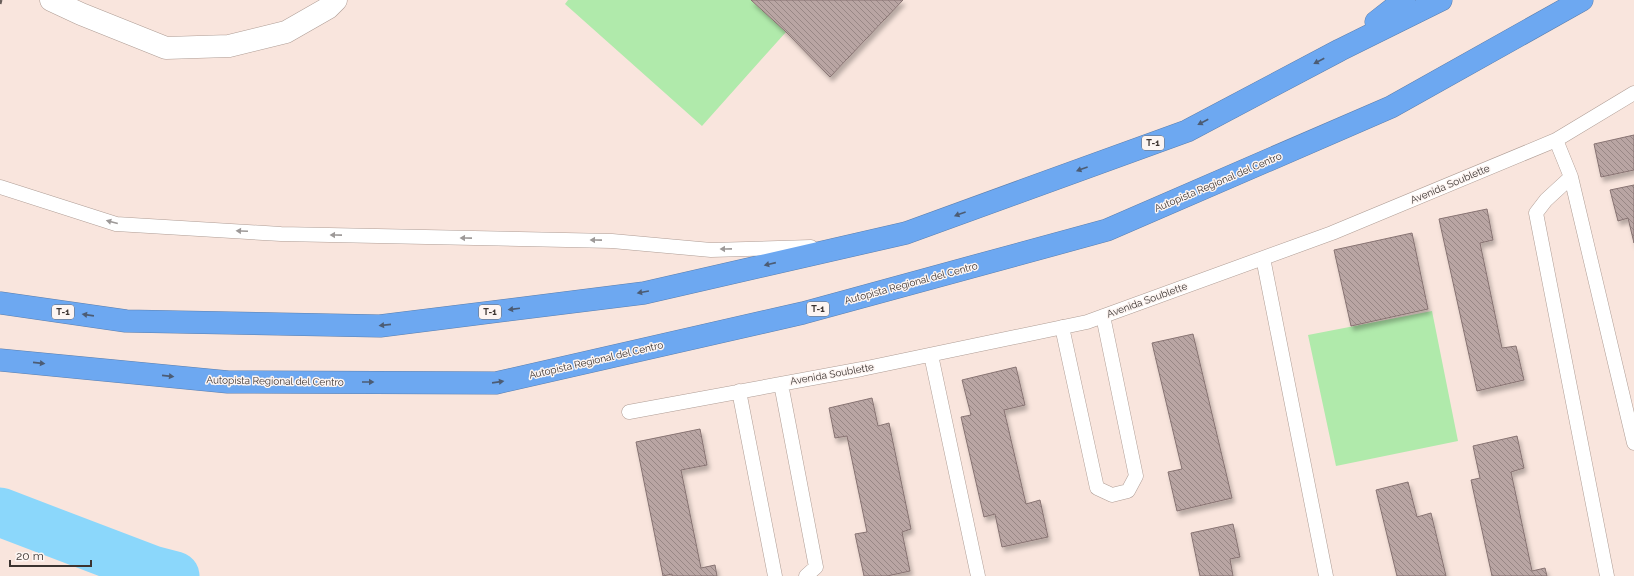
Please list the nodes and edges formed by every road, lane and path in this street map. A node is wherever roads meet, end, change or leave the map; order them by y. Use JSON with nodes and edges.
{"nodes":[{"id":1,"x":50,"y":0,"type":"edge"},
{"id":2,"x":336,"y":0,"type":"edge"},
{"id":3,"x":1404,"y":0,"type":"edge"},
{"id":4,"x":1441,"y":0,"type":"edge"},
{"id":5,"x":1582,"y":0,"type":"edge"},
{"id":6,"x":1340,"y":50,"type":"junction"},
{"id":7,"x":1634,"y":93,"type":"edge"},
{"id":8,"x":1556,"y":140,"type":"junction"},
{"id":9,"x":1571,"y":177,"type":"junction"},
{"id":10,"x":0,"y":187,"type":"edge"},
{"id":11,"x":849,"y":246,"type":"junction"},
{"id":12,"x":1263,"y":258,"type":"junction"},
{"id":13,"x":0,"y":303,"type":"edge"},
{"id":14,"x":1103,"y":316,"type":"junction"},
{"id":15,"x":1062,"y":327,"type":"junction"},
{"id":16,"x":931,"y":355,"type":"junction"},
{"id":17,"x":0,"y":360,"type":"edge"},
{"id":18,"x":781,"y":384,"type":"junction"},
{"id":19,"x":739,"y":391,"type":"junction"},
{"id":20,"x":629,"y":412,"type":"dead end"},
{"id":21,"x":1634,"y":443,"type":"edge"},
{"id":22,"x":775,"y":576,"type":"edge"},
{"id":23,"x":806,"y":576,"type":"edge"},
{"id":24,"x":978,"y":576,"type":"edge"},
{"id":25,"x":1326,"y":576,"type":"edge"},
{"id":26,"x":1607,"y":576,"type":"edge"}],
"edges":[{"from":1,"to":2,"type":"street"},
{"from":3,"to":6,"type":"highway"},
{"from":4,"to":6,"type":"highway","number":"T-1"},
{"from":17,"to":5,"type":"highway","name":"Autopista Regional del Centro","number":"T-1","one_way":true},
{"from":6,"to":11,"type":"highway","number":"T-1","one_way":true},
{"from":7,"to":8,"type":"lane","name":"Avenida Soublette"},
{"from":8,"to":9,"type":"lane"},
{"from":8,"to":12,"type":"lane","name":"Avenida Soublette"},
{"from":9,"to":21,"type":"lane"},
{"from":9,"to":26,"type":"lane"},
{"from":11,"to":10,"type":"lane","one_way":true},
{"from":11,"to":13,"type":"highway","number":"T-1","one_way":true},
{"from":12,"to":14,"type":"lane","name":"Avenida Soublette"},
{"from":12,"to":25,"type":"lane"},
{"from":14,"to":15,"type":"lane","name":"Avenida Soublette"},
{"from":14,"to":15,"type":"lane"},
{"from":15,"to":16,"type":"lane","name":"Avenida Soublette"},
{"from":16,"to":18,"type":"lane","name":"Avenida Soublette"},
{"from":16,"to":24,"type":"lane"},
{"from":18,"to":19,"type":"lane","name":"Avenida Soublette"},
{"from":18,"to":23,"type":"lane"},
{"from":19,"to":20,"type":"lane","name":"Avenida Soublette"},
{"from":19,"to":22,"type":"lane"}]}
